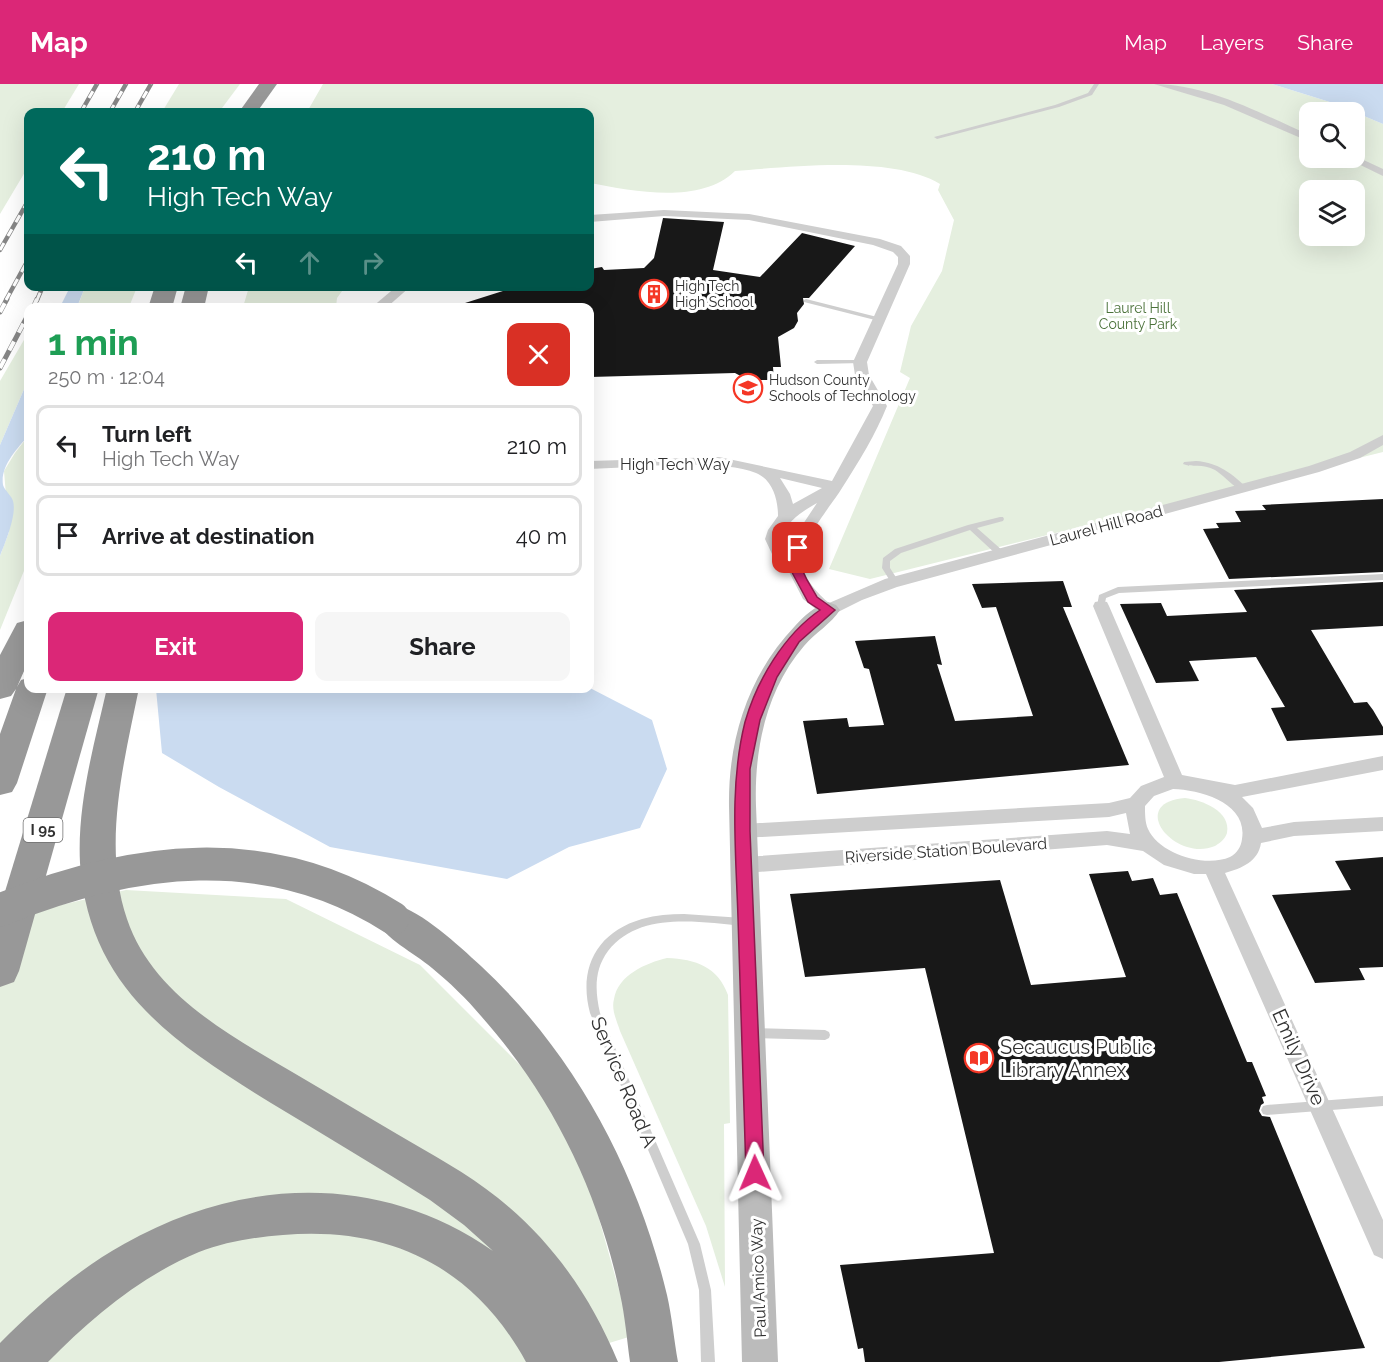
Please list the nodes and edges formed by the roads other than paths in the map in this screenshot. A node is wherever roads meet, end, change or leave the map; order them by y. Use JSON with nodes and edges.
{"nodes":[{"id":1,"x":268,"y":84,"type":"edge"},
{"id":2,"x":1097,"y":84,"type":"edge"},
{"id":3,"x":1159,"y":84,"type":"edge"},
{"id":4,"x":251,"y":108,"type":"edge"},
{"id":5,"x":1299,"y":134,"type":"edge"},
{"id":6,"x":937,"y":137,"type":"dead end"},
{"id":7,"x":1365,"y":165,"type":"edge"},
{"id":8,"x":1383,"y":173,"type":"edge"},
{"id":9,"x":594,"y":219,"type":"edge"},
{"id":10,"x":398,"y":291,"type":"edge"},
{"id":11,"x":806,"y":301,"type":"dead end"},
{"id":12,"x":381,"y":303,"type":"edge"},
{"id":13,"x":879,"y":319,"type":"junction"},
{"id":14,"x":817,"y":362,"type":"dead end"},
{"id":15,"x":860,"y":362,"type":"junction"},
{"id":16,"x":1383,"y":439,"type":"edge"},
{"id":17,"x":1187,"y":464,"type":"dead end"},
{"id":18,"x":594,"y":465,"type":"edge"},
{"id":19,"x":760,"y":468,"type":"junction"},
{"id":20,"x":836,"y":486,"type":"junction"},
{"id":21,"x":1244,"y":489,"type":"junction"},
{"id":22,"x":786,"y":516,"type":"junction"},
{"id":23,"x":1000,"y":519,"type":"dead end"},
{"id":24,"x":971,"y":527,"type":"junction"},
{"id":25,"x":1000,"y":553,"type":"junction"},
{"id":26,"x":794,"y":565,"type":"junction"},
{"id":27,"x":1383,"y":577,"type":"edge"},
{"id":28,"x":895,"y":582,"type":"junction"},
{"id":29,"x":1101,"y":606,"type":"joint"},
{"id":30,"x":828,"y":610,"type":"junction"},
{"id":31,"x":24,"y":638,"type":"edge"},
{"id":32,"x":0,"y":688,"type":"edge"},
{"id":33,"x":30,"y":693,"type":"edge"},
{"id":34,"x":82,"y":693,"type":"edge"},
{"id":35,"x":122,"y":693,"type":"edge"},
{"id":36,"x":1383,"y":763,"type":"edge"},
{"id":37,"x":1176,"y":782,"type":"junction"},
{"id":38,"x":0,"y":783,"type":"edge"},
{"id":39,"x":1223,"y":793,"type":"junction"},
{"id":40,"x":1136,"y":804,"type":"junction"},
{"id":41,"x":1383,"y":824,"type":"edge"},
{"id":42,"x":742,"y":831,"type":"junction"},
{"id":43,"x":1254,"y":837,"type":"junction"},
{"id":44,"x":1147,"y":844,"type":"junction"},
{"id":45,"x":745,"y":865,"type":"junction"},
{"id":46,"x":1213,"y":868,"type":"junction"},
{"id":47,"x":0,"y":910,"type":"edge"},
{"id":48,"x":747,"y":922,"type":"junction"},
{"id":49,"x":0,"y":971,"type":"edge"},
{"id":50,"x":751,"y":1033,"type":"junction"},
{"id":51,"x":825,"y":1035,"type":"dead end"},
{"id":52,"x":1383,"y":1101,"type":"edge"},
{"id":53,"x":1321,"y":1106,"type":"junction"},
{"id":54,"x":1267,"y":1110,"type":"dead end"},
{"id":55,"x":1383,"y":1247,"type":"edge"},
{"id":56,"x":760,"y":1349,"type":"edge"},
{"id":57,"x":15,"y":1362,"type":"edge"},
{"id":58,"x":552,"y":1362,"type":"edge"},
{"id":59,"x":594,"y":1362,"type":"edge"},
{"id":60,"x":654,"y":1362,"type":"edge"},
{"id":61,"x":708,"y":1362,"type":"edge"},
{"id":62,"x":777,"y":1362,"type":"edge"}],
"edges":[{"from":1,"to":4,"type":"highway"},
{"from":2,"to":6,"type":"lane"},
{"from":3,"to":5,"type":"street"},
{"from":7,"to":8,"type":"street"},
{"from":9,"to":13,"type":"street"},
{"from":10,"to":12,"type":"street"},
{"from":11,"to":13,"type":"lane"},
{"from":13,"to":15,"type":"street"},
{"from":14,"to":15,"type":"lane"},
{"from":15,"to":20,"type":"street"},
{"from":16,"to":21,"type":"street","name":"Laurel Hill Road"},
{"from":17,"to":21,"type":"lane"},
{"from":18,"to":19,"type":"street","name":"High Tech Way"},
{"from":19,"to":20,"type":"street","name":"High Tech Way"},
{"from":19,"to":22,"type":"street"},
{"from":20,"to":22,"type":"street"},
{"from":20,"to":26,"type":"street"},
{"from":21,"to":25,"type":"street","name":"Laurel Hill Road"},
{"from":22,"to":26,"type":"street"},
{"from":23,"to":24,"type":"lane"},
{"from":24,"to":25,"type":"lane"},
{"from":24,"to":28,"type":"lane"},
{"from":25,"to":28,"type":"street","name":"Laurel Hill Road"},
{"from":26,"to":30,"type":"street"},
{"from":27,"to":29,"type":"lane"},
{"from":28,"to":30,"type":"street","name":"Laurel Hill Road"},
{"from":29,"to":37,"type":"street"},
{"from":30,"to":42,"type":"street","name":"Paul Amico Way"},
{"from":31,"to":32,"type":"highway"},
{"from":33,"to":38,"type":"highway"},
{"from":34,"to":49,"type":"highway","number":"I 95"},
{"from":35,"to":59,"type":"highway"},
{"from":36,"to":39,"type":"street"},
{"from":37,"to":39,"type":"street"},
{"from":37,"to":40,"type":"street"},
{"from":39,"to":43,"type":"street"},
{"from":40,"to":42,"type":"street","name":"Riverside Station Boulevard"},
{"from":40,"to":44,"type":"street"},
{"from":41,"to":43,"type":"street"},
{"from":42,"to":45,"type":"street","name":"Paul Amico Way"},
{"from":43,"to":46,"type":"street"},
{"from":44,"to":45,"type":"street","name":"Riverside Station Boulevard"},
{"from":44,"to":46,"type":"street"},
{"from":45,"to":48,"type":"street","name":"Paul Amico Way"},
{"from":46,"to":53,"type":"street","name":"Emily Drive"},
{"from":47,"to":60,"type":"highway","bridge":true},
{"from":48,"to":50,"type":"street","name":"Paul Amico Way"},
{"from":48,"to":61,"type":"lane","name":"Service Road A"},
{"from":50,"to":51,"type":"lane"},
{"from":50,"to":56,"type":"street","name":"Paul Amico Way"},
{"from":52,"to":53,"type":"lane"},
{"from":53,"to":54,"type":"lane"},
{"from":53,"to":55,"type":"street","name":"Emily Drive"},
{"from":56,"to":62,"type":"street"},
{"from":57,"to":58,"type":"highway"}]}
